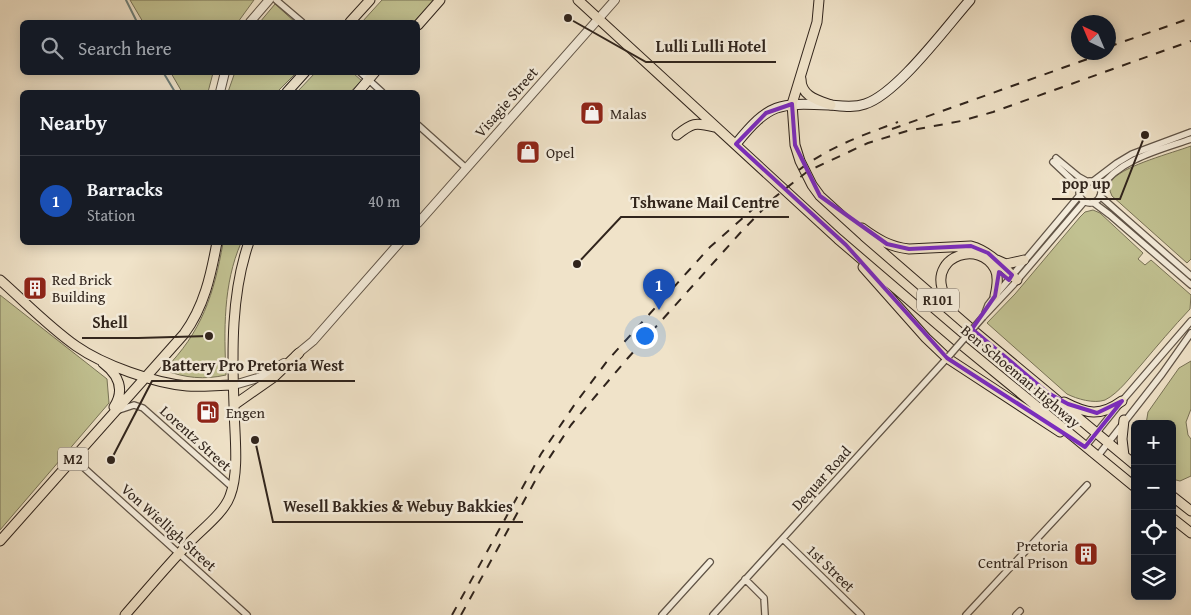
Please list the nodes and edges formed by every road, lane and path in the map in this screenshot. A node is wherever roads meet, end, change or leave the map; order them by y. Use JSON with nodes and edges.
{"nodes":[{"id":1,"x":269,"y":0,"type":"edge"},
{"id":2,"x":276,"y":0,"type":"edge"},
{"id":3,"x":370,"y":0,"type":"edge"},
{"id":4,"x":440,"y":0,"type":"edge"},
{"id":5,"x":578,"y":0,"type":"edge"},
{"id":6,"x":615,"y":0,"type":"edge"},
{"id":7,"x":819,"y":0,"type":"edge"},
{"id":8,"x":970,"y":0,"type":"edge"},
{"id":9,"x":598,"y":19,"type":"junction"},
{"id":10,"x":252,"y":20,"type":"edge"},
{"id":11,"x":300,"y":20,"type":"edge"},
{"id":12,"x":352,"y":20,"type":"edge"},
{"id":13,"x":420,"y":23,"type":"edge"},
{"id":14,"x":802,"y":71,"type":"junction"},
{"id":15,"x":224,"y":75,"type":"edge"},
{"id":16,"x":302,"y":75,"type":"edge"},
{"id":17,"x":363,"y":75,"type":"edge"},
{"id":18,"x":372,"y":75,"type":"edge"},
{"id":19,"x":368,"y":80,"type":"junction"},
{"id":20,"x":220,"y":90,"type":"edge"},
{"id":21,"x":289,"y":90,"type":"edge"},
{"id":22,"x":360,"y":90,"type":"edge"},
{"id":23,"x":380,"y":90,"type":"edge"},
{"id":24,"x":792,"y":104,"type":"junction"},
{"id":25,"x":831,"y":105,"type":"junction"},
{"id":26,"x":420,"y":126,"type":"edge"},
{"id":27,"x":717,"y":127,"type":"junction"},
{"id":28,"x":1191,"y":132,"type":"edge"},
{"id":29,"x":677,"y":135,"type":"dead end"},
{"id":30,"x":1191,"y":139,"type":"edge"},
{"id":31,"x":736,"y":144,"type":"junction"},
{"id":32,"x":466,"y":168,"type":"junction"},
{"id":33,"x":1090,"y":182,"type":"junction"},
{"id":34,"x":1100,"y":188,"type":"junction"},
{"id":35,"x":1079,"y":193,"type":"junction"},
{"id":36,"x":820,"y":196,"type":"junction"},
{"id":37,"x":1100,"y":196,"type":"junction"},
{"id":38,"x":1084,"y":202,"type":"junction"},
{"id":39,"x":1094,"y":203,"type":"junction"},
{"id":40,"x":420,"y":221,"type":"edge"},
{"id":41,"x":212,"y":245,"type":"edge"},
{"id":42,"x":216,"y":245,"type":"edge"},
{"id":43,"x":248,"y":245,"type":"edge"},
{"id":44,"x":397,"y":245,"type":"edge"},
{"id":45,"x":846,"y":245,"type":"junction"},
{"id":46,"x":1024,"y":260,"type":"junction"},
{"id":47,"x":994,"y":264,"type":"junction"},
{"id":48,"x":1191,"y":276,"type":"edge"},
{"id":49,"x":0,"y":280,"type":"edge"},
{"id":50,"x":210,"y":280,"type":"junction"},
{"id":51,"x":1013,"y":280,"type":"junction"},
{"id":52,"x":1191,"y":285,"type":"edge"},
{"id":53,"x":995,"y":296,"type":"junction"},
{"id":54,"x":984,"y":316,"type":"junction"},
{"id":55,"x":1191,"y":321,"type":"edge"},
{"id":56,"x":969,"y":327,"type":"junction"},
{"id":57,"x":1191,"y":333,"type":"edge"},
{"id":58,"x":299,"y":353,"type":"junction"},
{"id":59,"x":88,"y":354,"type":"junction"},
{"id":60,"x":948,"y":357,"type":"junction"},
{"id":61,"x":145,"y":377,"type":"junction"},
{"id":62,"x":234,"y":384,"type":"junction"},
{"id":63,"x":1048,"y":393,"type":"junction"},
{"id":64,"x":1122,"y":401,"type":"junction"},
{"id":65,"x":234,"y":405,"type":"junction"},
{"id":66,"x":114,"y":412,"type":"junction"},
{"id":67,"x":1124,"y":420,"type":"junction"},
{"id":68,"x":101,"y":427,"type":"junction"},
{"id":69,"x":1097,"y":433,"type":"junction"},
{"id":70,"x":1108,"y":443,"type":"junction"},
{"id":71,"x":1083,"y":446,"type":"junction"},
{"id":72,"x":1124,"y":456,"type":"junction"},
{"id":73,"x":1097,"y":457,"type":"junction"},
{"id":74,"x":73,"y":458,"type":"junction"},
{"id":75,"x":1131,"y":462,"type":"edge"},
{"id":76,"x":1087,"y":485,"type":"dead end"},
{"id":77,"x":1131,"y":485,"type":"edge"},
{"id":78,"x":232,"y":487,"type":"junction"},
{"id":79,"x":1176,"y":499,"type":"edge"},
{"id":80,"x":1191,"y":511,"type":"edge"},
{"id":81,"x":1176,"y":521,"type":"edge"},
{"id":82,"x":1191,"y":533,"type":"edge"},
{"id":83,"x":783,"y":538,"type":"junction"},
{"id":84,"x":0,"y":541,"type":"edge"},
{"id":85,"x":180,"y":554,"type":"junction"},
{"id":86,"x":710,"y":562,"type":"dead end"},
{"id":87,"x":745,"y":579,"type":"junction"},
{"id":88,"x":125,"y":615,"type":"edge"},
{"id":89,"x":247,"y":615,"type":"edge"},
{"id":90,"x":662,"y":615,"type":"edge"},
{"id":91,"x":713,"y":615,"type":"edge"},
{"id":92,"x":766,"y":615,"type":"edge"},
{"id":93,"x":861,"y":615,"type":"edge"},
{"id":94,"x":966,"y":615,"type":"edge"}],
"edges":[{"from":1,"to":10,"type":"street"},
{"from":2,"to":11,"type":"street"},
{"from":3,"to":12,"type":"main road"},
{"from":4,"to":13,"type":"main road"},
{"from":5,"to":9,"type":"main road","number":"R101"},
{"from":6,"to":9,"type":"street","name":"Visagie Street"},
{"from":7,"to":14,"type":"main road","number":"R101"},
{"from":8,"to":25,"type":"main road"},
{"from":9,"to":27,"type":"main road","number":"R101"},
{"from":9,"to":32,"type":"street","name":"Visagie Street"},
{"from":14,"to":24,"type":"main road","number":"R101"},
{"from":14,"to":25,"type":"main road"},
{"from":15,"to":20,"type":"street"},
{"from":16,"to":21,"type":"main road"},
{"from":17,"to":19,"type":"street"},
{"from":18,"to":19,"type":"main road"},
{"from":19,"to":22,"type":"main road"},
{"from":19,"to":23,"type":"street"},
{"from":24,"to":25,"type":"main road"},
{"from":24,"to":31,"type":"main road"},
{"from":24,"to":36,"type":"main road","name":"Ben Schoeman Highway","number":"R101"},
{"from":26,"to":32,"type":"street"},
{"from":27,"to":29,"type":"main road"},
{"from":27,"to":31,"type":"main road","number":"R101"},
{"from":28,"to":33,"type":"street"},
{"from":30,"to":34,"type":"street"},
{"from":31,"to":45,"type":"main road","name":"Ben Schoeman Highway","number":"R101"},
{"from":32,"to":40,"type":"street","name":"Visagie Street"},
{"from":33,"to":34,"type":"street"},
{"from":33,"to":35,"type":"street"},
{"from":33,"to":35,"type":"street"},
{"from":34,"to":37,"type":"street"},
{"from":35,"to":38,"type":"street"},
{"from":35,"to":46,"type":"street"},
{"from":36,"to":47,"type":"main road"},
{"from":36,"to":56,"type":"main road","name":"Ben Schoeman Highway","number":"R101"},
{"from":37,"to":39,"type":"street"},
{"from":37,"to":48,"type":"street"},
{"from":38,"to":39,"type":"street"},
{"from":38,"to":51,"type":"street"},
{"from":39,"to":52,"type":"street"},
{"from":41,"to":50,"type":"street"},
{"from":42,"to":50,"type":"main road","number":"M2"},
{"from":43,"to":62,"type":"main road"},
{"from":44,"to":58,"type":"street"},
{"from":45,"to":60,"type":"main road"},
{"from":45,"to":71,"type":"main road","name":"Ben Schoeman Highway","number":"R101"},
{"from":46,"to":47,"type":"main road"},
{"from":46,"to":51,"type":"street"},
{"from":47,"to":51,"type":"main road"},
{"from":47,"to":53,"type":"main road"},
{"from":47,"to":56,"type":"main road"},
{"from":49,"to":59,"type":"main road"},
{"from":50,"to":61,"type":"main road","number":"M2"},
{"from":51,"to":53,"type":"street"},
{"from":51,"to":54,"type":"street"},
{"from":53,"to":54,"type":"street"},
{"from":54,"to":60,"type":"street","name":"Dequar Road","bridge":true},
{"from":55,"to":64,"type":"street"},
{"from":56,"to":63,"type":"main road","name":"Ben Schoeman Highway","number":"R101"},
{"from":57,"to":67,"type":"street"},
{"from":58,"to":62,"type":"street"},
{"from":58,"to":65,"type":"main road"},
{"from":59,"to":61,"type":"main road"},
{"from":59,"to":68,"type":"main road"},
{"from":60,"to":71,"type":"main road"},
{"from":60,"to":83,"type":"street","name":"Dequar Road"},
{"from":61,"to":62,"type":"main road"},
{"from":61,"to":66,"type":"main road","number":"M2"},
{"from":62,"to":65,"type":"main road"},
{"from":63,"to":64,"type":"main road"},
{"from":63,"to":69,"type":"main road","name":"Ben Schoeman Highway","number":"R101"},
{"from":64,"to":69,"type":"street"},
{"from":65,"to":78,"type":"main road"},
{"from":66,"to":68,"type":"main road","number":"M2"},
{"from":66,"to":78,"type":"street","name":"Lorentz Street"},
{"from":67,"to":70,"type":"street"},
{"from":67,"to":72,"type":"main road"},
{"from":68,"to":74,"type":"main road","number":"M2"},
{"from":69,"to":70,"type":"main road","name":"Ben Schoeman Highway","number":"R101"},
{"from":69,"to":71,"type":"street"},
{"from":70,"to":72,"type":"main road","name":"Ben Schoeman Highway","number":"R101"},
{"from":70,"to":73,"type":"street"},
{"from":71,"to":73,"type":"main road","name":"Ben Schoeman Highway","number":"R101"},
{"from":72,"to":75,"type":"main road","name":"Ben Schoeman Highway","number":"R101"},
{"from":73,"to":77,"type":"main road","name":"Ben Schoeman Highway","number":"R101"},
{"from":74,"to":84,"type":"main road","number":"M2"},
{"from":74,"to":85,"type":"street","name":"Von Wielligh Street"},
{"from":76,"to":94,"type":"street"},
{"from":78,"to":85,"type":"main road"},
{"from":79,"to":80,"type":"main road"},
{"from":81,"to":82,"type":"main road"},
{"from":83,"to":87,"type":"street","name":"Dequar Road"},
{"from":83,"to":93,"type":"street","name":"1st Street"},
{"from":85,"to":88,"type":"main road"},
{"from":85,"to":89,"type":"street","name":"Von Wielligh Street"},
{"from":86,"to":90,"type":"street"},
{"from":87,"to":91,"type":"street","name":"Dequar Road"},
{"from":87,"to":92,"type":"street"}]}
